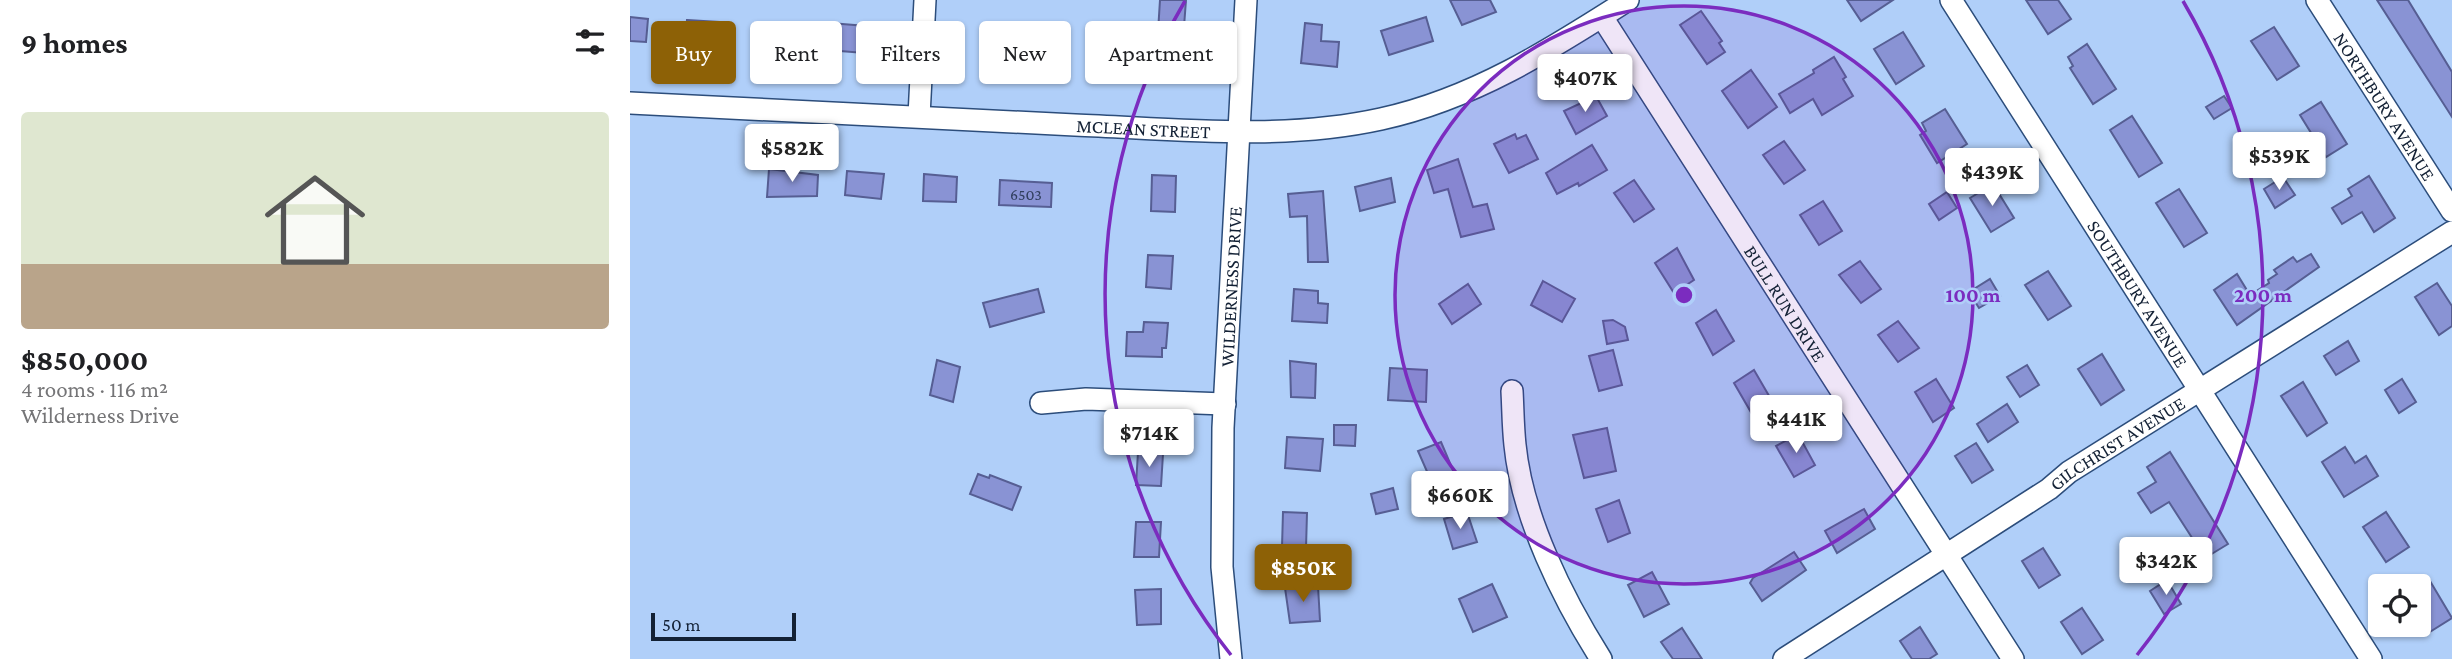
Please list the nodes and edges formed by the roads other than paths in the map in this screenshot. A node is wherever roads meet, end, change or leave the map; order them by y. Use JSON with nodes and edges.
{"nodes":[{"id":1,"x":925,"y":0,"type":"edge"},
{"id":2,"x":1246,"y":0,"type":"edge"},
{"id":3,"x":1628,"y":0,"type":"edge"},
{"id":4,"x":1951,"y":0,"type":"edge"},
{"id":5,"x":2317,"y":0,"type":"edge"},
{"id":6,"x":1602,"y":17,"type":"junction"},
{"id":7,"x":630,"y":103,"type":"edge"},
{"id":8,"x":919,"y":116,"type":"junction"},
{"id":9,"x":1240,"y":131,"type":"junction"},
{"id":10,"x":2452,"y":211,"type":"edge"},
{"id":11,"x":2452,"y":232,"type":"edge"},
{"id":12,"x":1512,"y":391,"type":"dead end"},
{"id":13,"x":2200,"y":391,"type":"junction"},
{"id":14,"x":1041,"y":404,"type":"dead end"},
{"id":15,"x":1225,"y":404,"type":"junction"},
{"id":16,"x":1947,"y":555,"type":"junction"},
{"id":17,"x":1231,"y":659,"type":"edge"},
{"id":18,"x":1601,"y":659,"type":"edge"},
{"id":19,"x":1784,"y":659,"type":"edge"},
{"id":20,"x":2013,"y":659,"type":"edge"},
{"id":21,"x":2371,"y":659,"type":"edge"}],
"edges":[{"from":1,"to":8,"type":"street"},
{"from":2,"to":9,"type":"street","name":"WILDERNESS DRIVE"},
{"from":3,"to":6,"type":"street","name":"MCLEAN STREET"},
{"from":4,"to":13,"type":"street","name":"SOUTHBURY AVENUE"},
{"from":5,"to":10,"type":"street","name":"NORTHBURY AVENUE"},
{"from":6,"to":9,"type":"street","name":"MCLEAN STREET"},
{"from":6,"to":16,"type":"street","name":"BULL RUN DRIVE"},
{"from":7,"to":8,"type":"street","name":"MCLEAN STREET"},
{"from":8,"to":9,"type":"street","name":"MCLEAN STREET"},
{"from":9,"to":15,"type":"street","name":"WILDERNESS DRIVE"},
{"from":11,"to":13,"type":"street","name":"GILCHRIST AVENUE"},
{"from":12,"to":18,"type":"street"},
{"from":13,"to":16,"type":"street","name":"GILCHRIST AVENUE"},
{"from":13,"to":21,"type":"street","name":"SOUTHBURY AVENUE"},
{"from":14,"to":15,"type":"street"},
{"from":15,"to":17,"type":"street","name":"WILDERNESS DRIVE"},
{"from":16,"to":19,"type":"street","name":"GILCHRIST AVENUE"},
{"from":16,"to":20,"type":"street","name":"BULL RUN DRIVE"}]}
